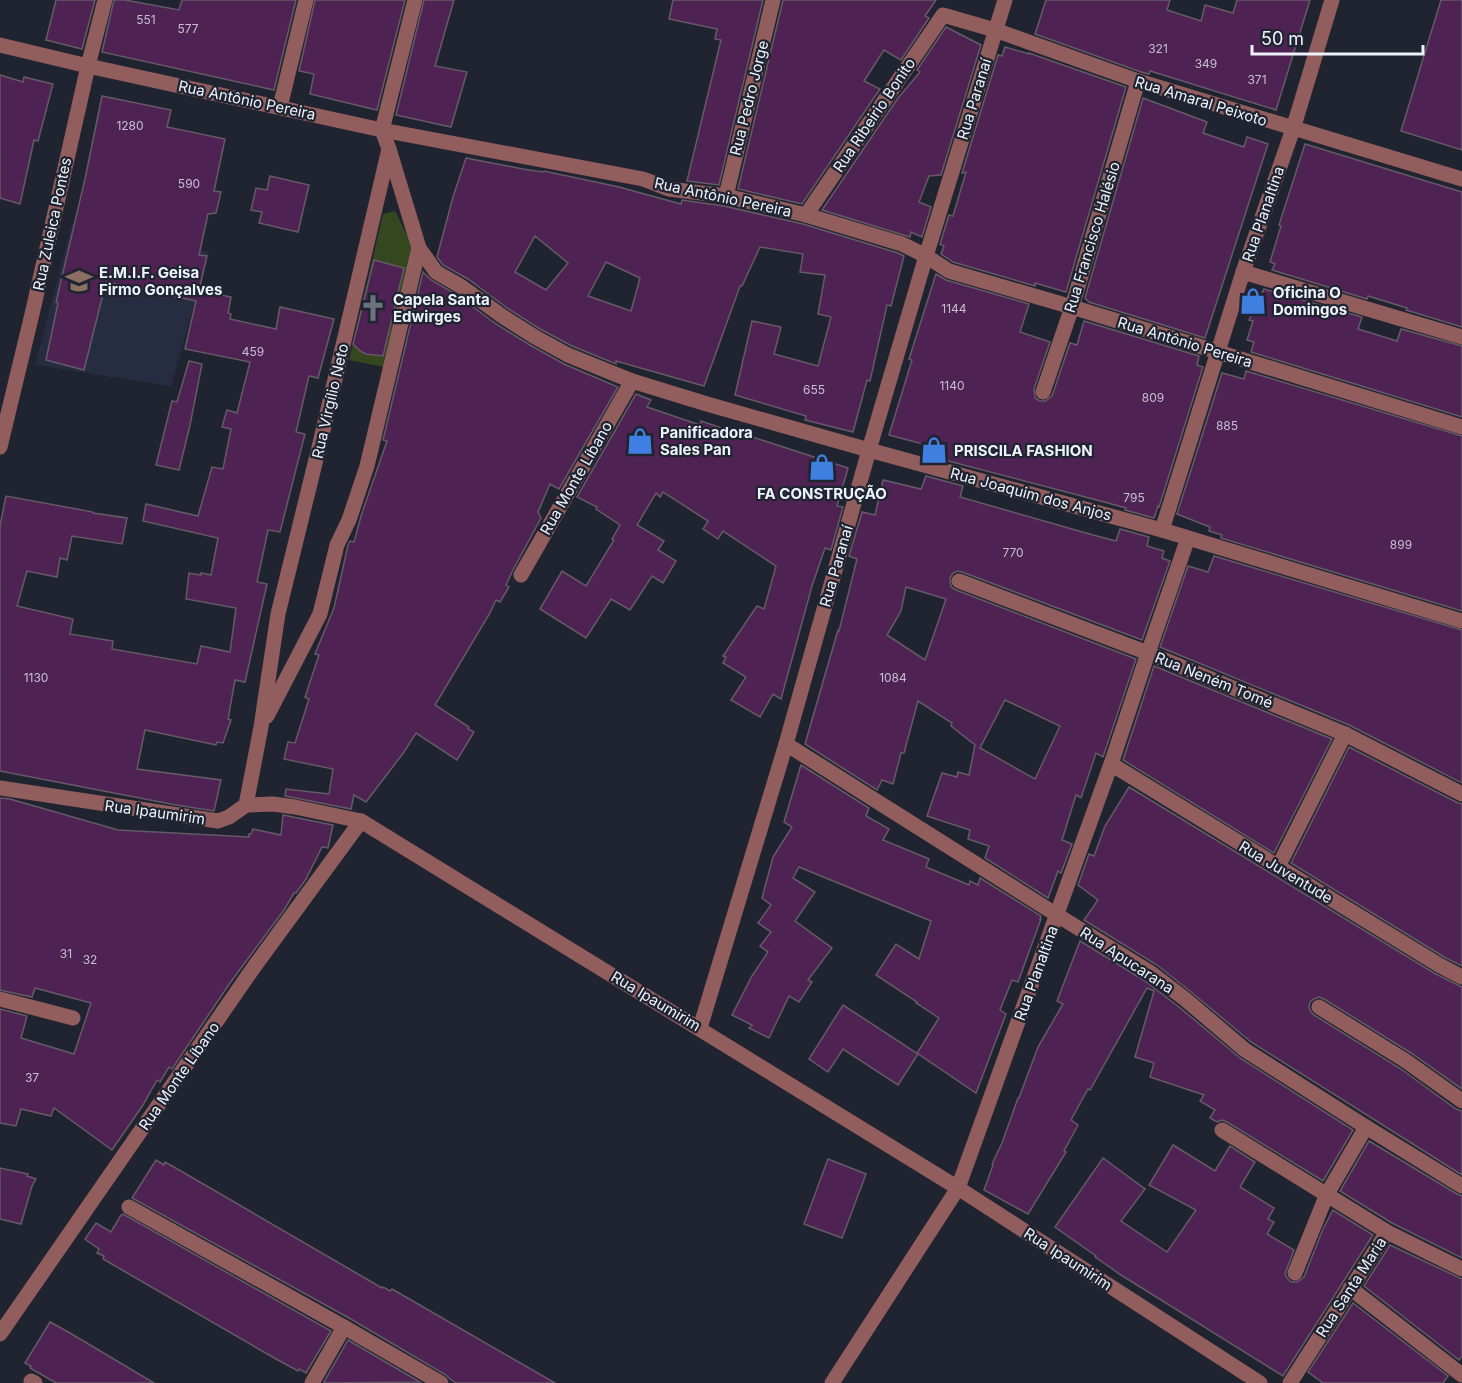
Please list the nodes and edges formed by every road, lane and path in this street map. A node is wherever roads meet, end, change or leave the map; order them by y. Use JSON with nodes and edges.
{"nodes":[{"id":1,"x":105,"y":0,"type":"edge"},
{"id":2,"x":306,"y":0,"type":"edge"},
{"id":3,"x":415,"y":0,"type":"edge"},
{"id":4,"x":773,"y":0,"type":"edge"},
{"id":5,"x":1005,"y":0,"type":"edge"},
{"id":6,"x":1332,"y":0,"type":"edge"},
{"id":7,"x":943,"y":15,"type":"joint"},
{"id":8,"x":995,"y":30,"type":"junction"},
{"id":9,"x":0,"y":45,"type":"edge"},
{"id":10,"x":88,"y":66,"type":"junction"},
{"id":11,"x":1138,"y":81,"type":"junction"},
{"id":12,"x":280,"y":107,"type":"junction"},
{"id":13,"x":1293,"y":129,"type":"junction"},
{"id":14,"x":382,"y":130,"type":"junction"},
{"id":15,"x":389,"y":149,"type":"junction"},
{"id":16,"x":1462,"y":179,"type":"edge"},
{"id":17,"x":726,"y":196,"type":"junction"},
{"id":18,"x":806,"y":215,"type":"junction"},
{"id":19,"x":419,"y":248,"type":"junction"},
{"id":20,"x":926,"y":256,"type":"junction"},
{"id":21,"x":1243,"y":272,"type":"junction"},
{"id":22,"x":1072,"y":307,"type":"junction"},
{"id":23,"x":1462,"y":337,"type":"edge"},
{"id":24,"x":1218,"y":353,"type":"junction"},
{"id":25,"x":632,"y":381,"type":"junction"},
{"id":26,"x":1042,"y":392,"type":"dead end"},
{"id":27,"x":1462,"y":427,"type":"edge"},
{"id":28,"x":0,"y":447,"type":"edge"},
{"id":29,"x":869,"y":450,"type":"junction"},
{"id":30,"x":1162,"y":530,"type":"junction"},
{"id":31,"x":1188,"y":538,"type":"junction"},
{"id":32,"x":521,"y":575,"type":"dead end"},
{"id":33,"x":959,"y":581,"type":"dead end"},
{"id":34,"x":1462,"y":621,"type":"edge"},
{"id":35,"x":1148,"y":653,"type":"junction"},
{"id":36,"x":261,"y":727,"type":"junction"},
{"id":37,"x":1345,"y":734,"type":"junction"},
{"id":38,"x":786,"y":744,"type":"junction"},
{"id":39,"x":1112,"y":764,"type":"junction"},
{"id":40,"x":0,"y":789,"type":"edge"},
{"id":41,"x":1462,"y":794,"type":"edge"},
{"id":42,"x":246,"y":805,"type":"junction"},
{"id":43,"x":361,"y":821,"type":"junction"},
{"id":44,"x":1278,"y":867,"type":"junction"},
{"id":45,"x":1057,"y":915,"type":"junction"},
{"id":46,"x":1462,"y":977,"type":"edge"},
{"id":47,"x":0,"y":999,"type":"edge"},
{"id":48,"x":1319,"y":1007,"type":"dead end"},
{"id":49,"x":73,"y":1018,"type":"dead end"},
{"id":50,"x":700,"y":1028,"type":"junction"},
{"id":51,"x":1462,"y":1101,"type":"edge"},
{"id":52,"x":1366,"y":1127,"type":"junction"},
{"id":53,"x":1222,"y":1130,"type":"dead end"},
{"id":54,"x":1462,"y":1186,"type":"edge"},
{"id":55,"x":958,"y":1188,"type":"junction"},
{"id":56,"x":1327,"y":1194,"type":"junction"},
{"id":57,"x":129,"y":1208,"type":"dead end"},
{"id":58,"x":1387,"y":1232,"type":"junction"},
{"id":59,"x":1462,"y":1269,"type":"edge"},
{"id":60,"x":1295,"y":1273,"type":"dead end"},
{"id":61,"x":1350,"y":1288,"type":"junction"},
{"id":62,"x":345,"y":1327,"type":"junction"},
{"id":63,"x":0,"y":1334,"type":"edge"},
{"id":64,"x":1462,"y":1375,"type":"edge"},
{"id":65,"x":312,"y":1383,"type":"edge"},
{"id":66,"x":441,"y":1383,"type":"edge"},
{"id":67,"x":832,"y":1383,"type":"edge"},
{"id":68,"x":1260,"y":1383,"type":"edge"},
{"id":69,"x":1290,"y":1383,"type":"edge"}],
"edges":[{"from":1,"to":10,"type":"street","name":"Rua Zuleica Pontes"},
{"from":2,"to":12,"type":"street"},
{"from":3,"to":14,"type":"street"},
{"from":4,"to":17,"type":"street","name":"Rua Pedro Jorge"},
{"from":5,"to":8,"type":"street","name":"Rua Paranaí"},
{"from":6,"to":13,"type":"street","name":"Rua Planaltina"},
{"from":7,"to":8,"type":"street","name":"Rua Amaral Peixoto"},
{"from":7,"to":18,"type":"street","name":"Rua Ribeirio Bonito"},
{"from":8,"to":11,"type":"street","name":"Rua Amaral Peixoto"},
{"from":8,"to":20,"type":"street","name":"Rua Paranaí"},
{"from":9,"to":10,"type":"street","name":"Rua Antônio Pereira"},
{"from":10,"to":12,"type":"street","name":"Rua Antônio Pereira"},
{"from":10,"to":28,"type":"street","name":"Rua Zuleica Pontes"},
{"from":11,"to":13,"type":"street","name":"Rua Amaral Peixoto"},
{"from":11,"to":22,"type":"street","name":"Rua Francisco Halésio"},
{"from":12,"to":14,"type":"street","name":"Rua Antônio Pereira"},
{"from":13,"to":16,"type":"street","name":"Rua Amaral Peixoto"},
{"from":13,"to":21,"type":"street","name":"Rua Planaltina"},
{"from":14,"to":15,"type":"street"},
{"from":14,"to":17,"type":"street","name":"Rua Antônio Pereira"},
{"from":15,"to":19,"type":"street","name":"Rua Joaquim dos Anjos"},
{"from":15,"to":36,"type":"street","name":"Rua Virgílio Neto"},
{"from":17,"to":18,"type":"street","name":"Rua Antônio Pereira"},
{"from":18,"to":20,"type":"street","name":"Rua Antônio Pereira"},
{"from":19,"to":25,"type":"street","name":"Rua Joaquim dos Anjos"},
{"from":19,"to":36,"type":"street"},
{"from":20,"to":22,"type":"street","name":"Rua Antônio Pereira"},
{"from":20,"to":29,"type":"street","name":"Rua Paranaí"},
{"from":21,"to":23,"type":"street"},
{"from":21,"to":24,"type":"street","name":"Rua Planaltina"},
{"from":22,"to":24,"type":"street","name":"Rua Antônio Pereira"},
{"from":22,"to":26,"type":"street","name":"Rua Francisco Halésio"},
{"from":24,"to":27,"type":"street","name":"Rua Antônio Pereira"},
{"from":24,"to":30,"type":"street","name":"Rua Planaltina"},
{"from":25,"to":29,"type":"street","name":"Rua Joaquim dos Anjos"},
{"from":25,"to":32,"type":"street","name":"Rua Monte Líbano"},
{"from":29,"to":30,"type":"street","name":"Rua Joaquim dos Anjos"},
{"from":29,"to":38,"type":"street","name":"Rua Paranaí"},
{"from":30,"to":31,"type":"street","name":"Rua Joaquim dos Anjos"},
{"from":31,"to":34,"type":"street","name":"Rua Joaquim dos Anjos"},
{"from":31,"to":35,"type":"street","name":"Rua Planaltina"},
{"from":33,"to":35,"type":"street","name":"Rua Neném Tomé"},
{"from":35,"to":37,"type":"street","name":"Rua Neném Tomé"},
{"from":35,"to":39,"type":"street","name":"Rua Planaltina"},
{"from":36,"to":42,"type":"street","name":"Rua Virgílio Neto"},
{"from":37,"to":41,"type":"street","name":"Rua Neném Tomé"},
{"from":37,"to":44,"type":"street"},
{"from":38,"to":45,"type":"street","name":"Rua Apucarana"},
{"from":38,"to":50,"type":"street","name":"Rua Paranaí"},
{"from":39,"to":44,"type":"street","name":"Rua Juventude"},
{"from":39,"to":45,"type":"street","name":"Rua Planaltina"},
{"from":40,"to":42,"type":"street","name":"Rua Ipaumirim"},
{"from":42,"to":43,"type":"street","name":"Rua Ipaumirim"},
{"from":43,"to":50,"type":"street","name":"Rua Ipaumirim"},
{"from":43,"to":63,"type":"street","name":"Rua Monte Líbano"},
{"from":44,"to":46,"type":"street","name":"Rua Juventude"},
{"from":45,"to":52,"type":"street","name":"Rua Apucarana"},
{"from":45,"to":55,"type":"street","name":"Rua Planaltina"},
{"from":47,"to":49,"type":"street"},
{"from":48,"to":51,"type":"street"},
{"from":50,"to":55,"type":"street","name":"Rua Ipaumirim"},
{"from":52,"to":54,"type":"street","name":"Rua Apucarana"},
{"from":52,"to":56,"type":"street"},
{"from":53,"to":56,"type":"street"},
{"from":55,"to":67,"type":"street","name":"Rua Planaltina"},
{"from":55,"to":68,"type":"street","name":"Rua Ipaumirim"},
{"from":56,"to":58,"type":"street"},
{"from":56,"to":60,"type":"street"},
{"from":57,"to":62,"type":"street"},
{"from":58,"to":59,"type":"street","name":"Rua Santa Maria"},
{"from":58,"to":61,"type":"street","name":"Rua Santa Maria"},
{"from":61,"to":64,"type":"street"},
{"from":61,"to":69,"type":"street","name":"Rua Santa Maria"},
{"from":62,"to":65,"type":"street"},
{"from":62,"to":66,"type":"street"}]}
